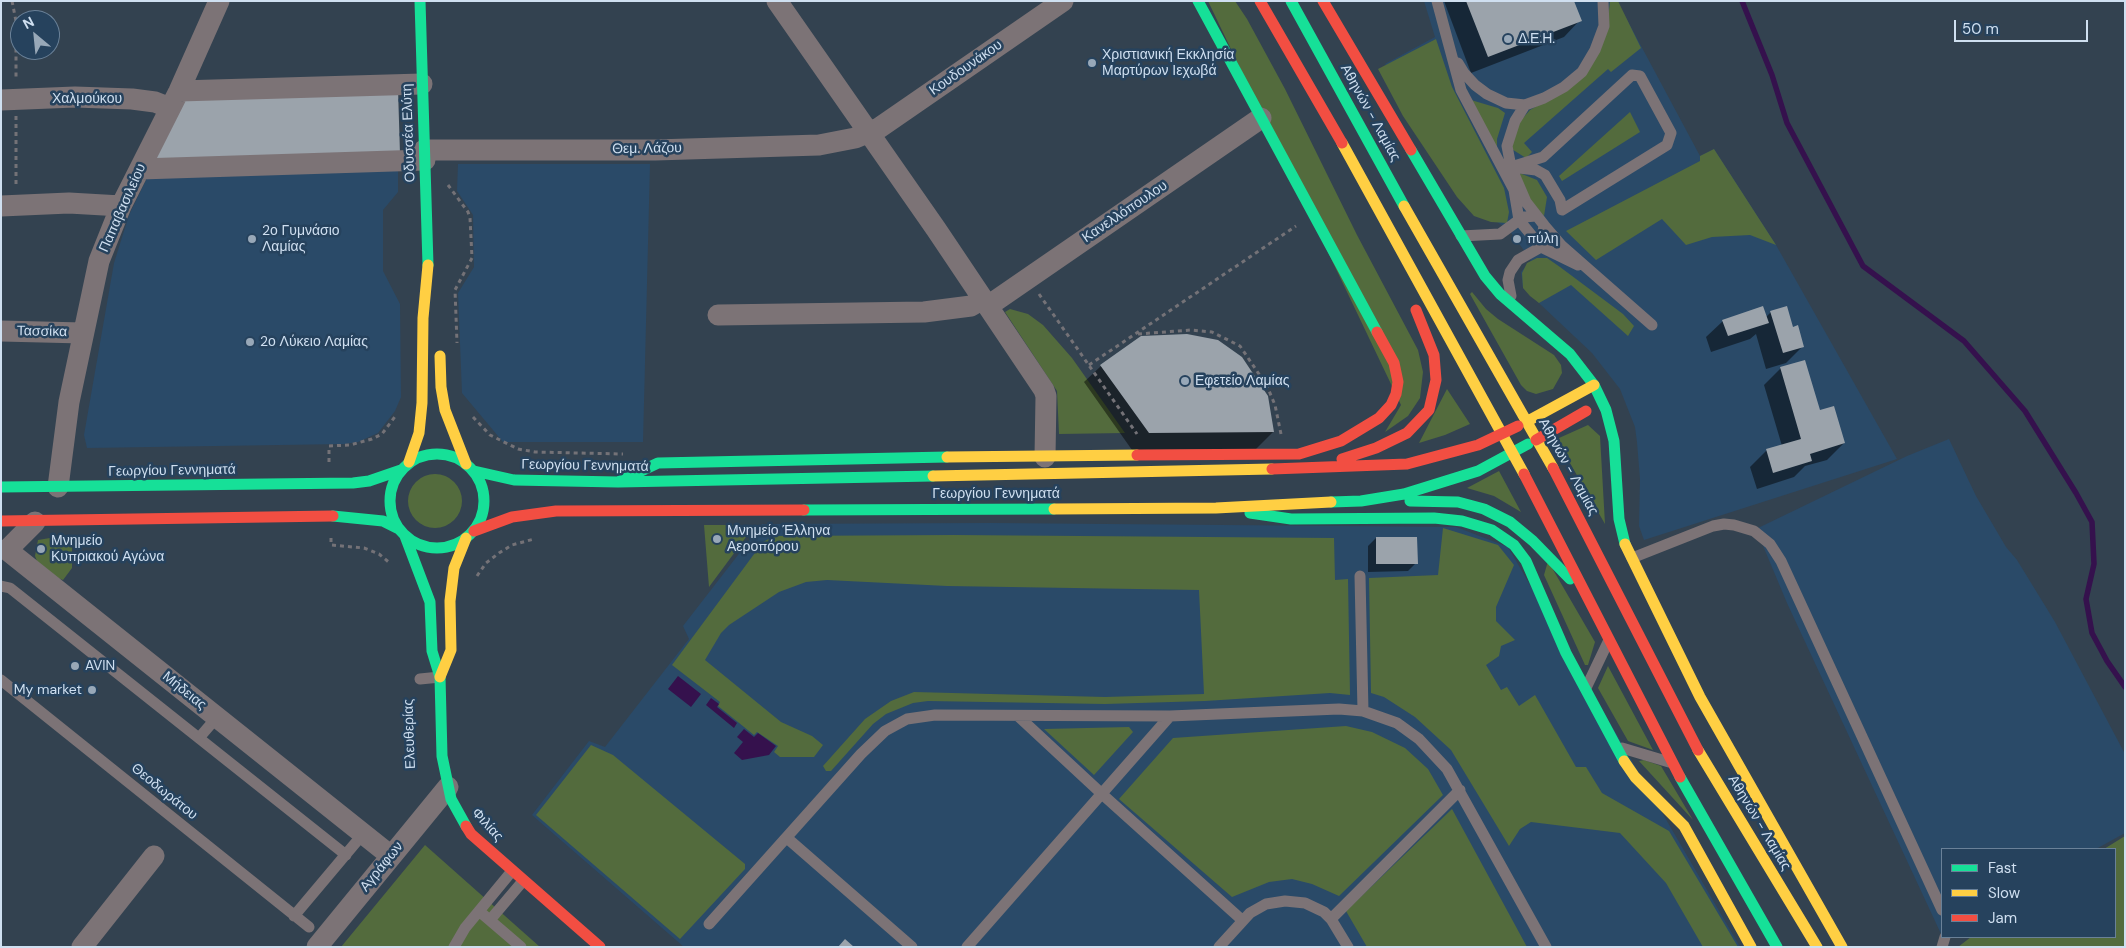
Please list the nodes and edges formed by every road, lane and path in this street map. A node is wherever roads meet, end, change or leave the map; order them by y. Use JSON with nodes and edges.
{"nodes":[{"id":1,"x":219,"y":1,"type":"edge"},
{"id":2,"x":420,"y":1,"type":"edge"},
{"id":3,"x":777,"y":1,"type":"edge"},
{"id":4,"x":1063,"y":1,"type":"edge"},
{"id":5,"x":1198,"y":1,"type":"edge"},
{"id":6,"x":1260,"y":1,"type":"edge"},
{"id":7,"x":1292,"y":1,"type":"edge"},
{"id":8,"x":1323,"y":1,"type":"edge"},
{"id":9,"x":1437,"y":1,"type":"edge"},
{"id":10,"x":1603,"y":1,"type":"edge"},
{"id":11,"x":1250,"y":8,"type":"dead end"},
{"id":12,"x":1448,"y":43,"type":"junction"},
{"id":13,"x":422,"y":84,"type":"junction"},
{"id":14,"x":1314,"y":92,"type":"junction"},
{"id":15,"x":1,"y":100,"type":"edge"},
{"id":16,"x":175,"y":100,"type":"junction"},
{"id":17,"x":1525,"y":104,"type":"junction"},
{"id":18,"x":1261,"y":118,"type":"junction"},
{"id":19,"x":868,"y":134,"type":"junction"},
{"id":20,"x":1341,"y":139,"type":"junction"},
{"id":21,"x":424,"y":155,"type":"junction"},
{"id":22,"x":1511,"y":167,"type":"junction"},
{"id":23,"x":140,"y":169,"type":"junction"},
{"id":24,"x":445,"y":180,"type":"dead end"},
{"id":25,"x":1351,"y":184,"type":"dead end"},
{"id":26,"x":1,"y":206,"type":"edge"},
{"id":27,"x":121,"y":206,"type":"junction"},
{"id":28,"x":1314,"y":214,"type":"junction"},
{"id":29,"x":1536,"y":216,"type":"junction"},
{"id":30,"x":1519,"y":220,"type":"junction"},
{"id":31,"x":1544,"y":225,"type":"junction"},
{"id":32,"x":1461,"y":236,"type":"junction"},
{"id":33,"x":1541,"y":247,"type":"junction"},
{"id":34,"x":428,"y":263,"type":"junction"},
{"id":35,"x":1589,"y":270,"type":"junction"},
{"id":36,"x":1028,"y":278,"type":"junction"},
{"id":37,"x":436,"y":299,"type":"dead end"},
{"id":38,"x":1411,"y":300,"type":"dead end"},
{"id":39,"x":986,"y":302,"type":"junction"},
{"id":40,"x":1516,"y":308,"type":"junction"},
{"id":41,"x":718,"y":316,"type":"dead end"},
{"id":42,"x":1652,"y":325,"type":"dead end"},
{"id":43,"x":1,"y":331,"type":"edge"},
{"id":44,"x":83,"y":333,"type":"junction"},
{"id":45,"x":1137,"y":334,"type":"junction"},
{"id":46,"x":440,"y":344,"type":"dead end"},
{"id":47,"x":457,"y":348,"type":"dead end"},
{"id":48,"x":1089,"y":365,"type":"junction"},
{"id":49,"x":1594,"y":385,"type":"junction"},
{"id":50,"x":1603,"y":402,"type":"junction"},
{"id":51,"x":422,"y":403,"type":"junction"},
{"id":52,"x":470,"y":413,"type":"dead end"},
{"id":53,"x":1526,"y":422,"type":"junction"},
{"id":54,"x":1502,"y":434,"type":"junction"},
{"id":55,"x":1536,"y":440,"type":"junction"},
{"id":56,"x":535,"y":452,"type":"dead end"},
{"id":57,"x":1512,"y":453,"type":"junction"},
{"id":58,"x":1284,"y":454,"type":"junction"},
{"id":59,"x":1152,"y":455,"type":"junction"},
{"id":60,"x":1045,"y":457,"type":"junction"},
{"id":61,"x":405,"y":466,"type":"junction"},
{"id":62,"x":470,"y":467,"type":"junction"},
{"id":63,"x":329,"y":469,"type":"dead end"},
{"id":64,"x":1297,"y":470,"type":"junction"},
{"id":65,"x":618,"y":482,"type":"junction"},
{"id":66,"x":1,"y":487,"type":"edge"},
{"id":67,"x":58,"y":487,"type":"junction"},
{"id":68,"x":1361,"y":501,"type":"junction"},
{"id":69,"x":1216,"y":508,"type":"junction"},
{"id":70,"x":1,"y":521,"type":"edge"},
{"id":71,"x":35,"y":522,"type":"junction"},
{"id":72,"x":331,"y":530,"type":"dead end"},
{"id":73,"x":402,"y":533,"type":"junction"},
{"id":74,"x":470,"y":534,"type":"junction"},
{"id":75,"x":4,"y":550,"type":"edge"},
{"id":76,"x":1632,"y":558,"type":"junction"},
{"id":77,"x":396,"y":570,"type":"dead end"},
{"id":78,"x":1360,"y":576,"type":"dead end"},
{"id":79,"x":4,"y":589,"type":"edge"},
{"id":80,"x":1593,"y":605,"type":"junction"},
{"id":81,"x":1610,"y":638,"type":"junction"},
{"id":82,"x":440,"y":677,"type":"junction"},
{"id":83,"x":420,"y":678,"type":"dead end"},
{"id":84,"x":1,"y":680,"type":"edge"},
{"id":85,"x":1586,"y":690,"type":"junction"},
{"id":86,"x":1363,"y":711,"type":"junction"},
{"id":87,"x":1018,"y":716,"type":"junction"},
{"id":88,"x":1170,"y":716,"type":"junction"},
{"id":89,"x":217,"y":717,"type":"junction"},
{"id":90,"x":199,"y":738,"type":"junction"},
{"id":91,"x":1615,"y":746,"type":"junction"},
{"id":92,"x":1672,"y":763,"type":"junction"},
{"id":93,"x":448,"y":787,"type":"junction"},
{"id":94,"x":1460,"y":790,"type":"junction"},
{"id":95,"x":1102,"y":794,"type":"junction"},
{"id":96,"x":363,"y":834,"type":"junction"},
{"id":97,"x":787,"y":838,"type":"junction"},
{"id":98,"x":346,"y":854,"type":"junction"},
{"id":99,"x":154,"y":856,"type":"dead end"},
{"id":100,"x":391,"y":856,"type":"junction"},
{"id":101,"x":512,"y":871,"type":"junction"},
{"id":102,"x":523,"y":881,"type":"junction"},
{"id":103,"x":1941,"y":908,"type":"edge"},
{"id":104,"x":479,"y":911,"type":"junction"},
{"id":105,"x":294,"y":916,"type":"junction"},
{"id":106,"x":1331,"y":919,"type":"junction"},
{"id":107,"x":490,"y":920,"type":"junction"},
{"id":108,"x":1242,"y":920,"type":"junction"},
{"id":109,"x":709,"y":924,"type":"dead end"},
{"id":110,"x":309,"y":927,"type":"dead end"},
{"id":111,"x":82,"y":947,"type":"edge"},
{"id":112,"x":317,"y":947,"type":"edge"},
{"id":113,"x":454,"y":947,"type":"edge"},
{"id":114,"x":521,"y":947,"type":"edge"},
{"id":115,"x":600,"y":947,"type":"edge"},
{"id":116,"x":912,"y":947,"type":"edge"},
{"id":117,"x":967,"y":947,"type":"edge"},
{"id":118,"x":1219,"y":947,"type":"edge"},
{"id":119,"x":1348,"y":947,"type":"edge"},
{"id":120,"x":1546,"y":947,"type":"edge"},
{"id":121,"x":1751,"y":947,"type":"edge"},
{"id":122,"x":1777,"y":947,"type":"edge"},
{"id":123,"x":1817,"y":947,"type":"edge"},
{"id":124,"x":1842,"y":947,"type":"edge"}],
"edges":[{"from":1,"to":16,"type":"street","name":"Παπαβασιλείου"},
{"from":2,"to":13,"type":"main road","name":"Οδυσσέα Ελύτη"},
{"from":3,"to":19,"type":"street"},
{"from":4,"to":19,"type":"street","name":"Κουδουνάκου"},
{"from":5,"to":18,"type":"main road"},
{"from":6,"to":14,"type":"main road"},
{"from":7,"to":53,"type":"main road","name":"Αθηνών - Λαμίας"},
{"from":8,"to":32,"type":"main road"},
{"from":9,"to":12,"type":"lane"},
{"from":10,"to":17,"type":"lane"},
{"from":11,"to":14,"type":"main road"},
{"from":12,"to":17,"type":"lane"},
{"from":12,"to":30,"type":"lane"},
{"from":13,"to":16,"type":"street","name":"Χαλμούκου"},
{"from":13,"to":21,"type":"main road","name":"Οδυσσέα Ελύτη"},
{"from":14,"to":20,"type":"main road"},
{"from":15,"to":16,"type":"street","name":"Χαλμούκου"},
{"from":16,"to":23,"type":"street","name":"Παπαβασιλείου"},
{"from":17,"to":22,"type":"lane"},
{"from":18,"to":28,"type":"main road"},
{"from":18,"to":36,"type":"street","name":"Κανελλόπουλου"},
{"from":19,"to":21,"type":"street","name":"Θεμ. Λάζου"},
{"from":19,"to":39,"type":"street"},
{"from":20,"to":25,"type":"main road"},
{"from":20,"to":54,"type":"main road"},
{"from":21,"to":23,"type":"street","name":"Θεμ. Λάζου"},
{"from":21,"to":34,"type":"main road","name":"Οδυσσέα Ελύτη"},
{"from":22,"to":22,"type":"lane"},
{"from":22,"to":29,"type":"lane"},
{"from":23,"to":27,"type":"street","name":"Παπαβασιλείου"},
{"from":24,"to":47,"type":"path"},
{"from":26,"to":27,"type":"street"},
{"from":27,"to":44,"type":"street","name":"Παπαβασιλείου"},
{"from":28,"to":45,"type":"path"},
{"from":28,"to":58,"type":"main road"},
{"from":29,"to":30,"type":"lane"},
{"from":29,"to":31,"type":"lane"},
{"from":30,"to":32,"type":"lane"},
{"from":30,"to":33,"type":"lane"},
{"from":31,"to":33,"type":"lane"},
{"from":31,"to":35,"type":"lane"},
{"from":32,"to":40,"type":"main road"},
{"from":33,"to":35,"type":"lane"},
{"from":33,"to":40,"type":"lane"},
{"from":34,"to":37,"type":"main road","name":"Οδυσσέα Ελύτη"},
{"from":34,"to":51,"type":"main road","name":"Οδυσσέα Ελύτη"},
{"from":35,"to":42,"type":"lane"},
{"from":36,"to":39,"type":"street","name":"Κανελλόπουλου"},
{"from":36,"to":48,"type":"path"},
{"from":38,"to":64,"type":"main road"},
{"from":39,"to":41,"type":"street","name":"Κανελλόπουλου"},
{"from":39,"to":60,"type":"street"},
{"from":40,"to":49,"type":"main road"},
{"from":43,"to":44,"type":"street","name":"Τασσίκα"},
{"from":44,"to":67,"type":"street","name":"Παπαβασιλείου"},
{"from":45,"to":48,"type":"path"},
{"from":45,"to":58,"type":"path"},
{"from":46,"to":62,"type":"main road"},
{"from":48,"to":59,"type":"path"},
{"from":49,"to":50,"type":"main road"},
{"from":49,"to":53,"type":"main road","name":"Γεωργίου Γεννηματά"},
{"from":50,"to":55,"type":"main road","name":"Γεωργίου Γεννηματά"},
{"from":50,"to":76,"type":"main road"},
{"from":51,"to":61,"type":"main road","name":"Οδυσσέα Ελύτη"},
{"from":51,"to":63,"type":"path"},
{"from":52,"to":56,"type":"path"},
{"from":53,"to":54,"type":"main road","name":"Γεωργίου Γεννηματά"},
{"from":53,"to":55,"type":"main road","name":"Αθηνών - Λαμίας"},
{"from":54,"to":57,"type":"main road"},
{"from":54,"to":64,"type":"main road","name":"Γεωργίου Γεννηματά"},
{"from":55,"to":57,"type":"main road","name":"Γεωργίου Γεννηματά"},
{"from":55,"to":123,"type":"main road","name":"Αθηνών - Λαμίας"},
{"from":57,"to":68,"type":"main road","name":"Γεωργίου Γεννηματά"},
{"from":57,"to":80,"type":"main road"},
{"from":58,"to":59,"type":"main road"},
{"from":59,"to":60,"type":"main road"},
{"from":60,"to":65,"type":"main road"},
{"from":61,"to":62,"type":"main road","name":"Γεωργίου Γεννηματά"},
{"from":61,"to":67,"type":"main road","name":"Γεωργίου Γεννηματά"},
{"from":61,"to":73,"type":"main road"},
{"from":62,"to":65,"type":"main road","name":"Γεωργίου Γεννηματά"},
{"from":62,"to":74,"type":"main road"},
{"from":64,"to":65,"type":"main road","name":"Γεωργίου Γεννηματά"},
{"from":66,"to":67,"type":"main road","name":"Γεωργίου Γεννηματά"},
{"from":68,"to":69,"type":"main road","name":"Γεωργίου Γεννηματά"},
{"from":68,"to":80,"type":"main road"},
{"from":69,"to":74,"type":"main road","name":"Γεωργίου Γεννηματά"},
{"from":69,"to":85,"type":"main road"},
{"from":70,"to":71,"type":"main road","name":"Γεωργίου Γεννηματά"},
{"from":71,"to":73,"type":"main road","name":"Γεωργίου Γεννηματά"},
{"from":71,"to":75,"type":"street","name":"Μήδειας"},
{"from":72,"to":77,"type":"path"},
{"from":73,"to":74,"type":"main road","name":"Γεωργίου Γεννηματά"},
{"from":73,"to":82,"type":"main road","name":"Φιλίας"},
{"from":74,"to":82,"type":"main road","name":"Φιλίας"},
{"from":75,"to":89,"type":"street","name":"Μήδειας"},
{"from":76,"to":103,"type":"lane"},
{"from":76,"to":124,"type":"main road"},
{"from":78,"to":86,"type":"lane"},
{"from":79,"to":90,"type":"lane"},
{"from":80,"to":81,"type":"main road"},
{"from":81,"to":85,"type":"lane"},
{"from":81,"to":92,"type":"main road"},
{"from":82,"to":83,"type":"lane"},
{"from":82,"to":93,"type":"main road","name":"Φιλίας"},
{"from":84,"to":105,"type":"lane","name":"Θεοδωράτου"},
{"from":85,"to":91,"type":"main road"},
{"from":86,"to":88,"type":"lane"},
{"from":86,"to":94,"type":"lane"},
{"from":87,"to":88,"type":"lane"},
{"from":87,"to":95,"type":"lane"},
{"from":87,"to":97,"type":"lane"},
{"from":88,"to":95,"type":"lane"},
{"from":89,"to":90,"type":"lane"},
{"from":89,"to":96,"type":"street","name":"Μήδειας"},
{"from":90,"to":98,"type":"lane"},
{"from":91,"to":92,"type":"lane"},
{"from":91,"to":121,"type":"main road"},
{"from":92,"to":122,"type":"main road"},
{"from":93,"to":100,"type":"street","name":"Αγράφων"},
{"from":93,"to":101,"type":"main road","name":"Φιλίας"},
{"from":94,"to":106,"type":"lane"},
{"from":94,"to":120,"type":"lane"},
{"from":95,"to":108,"type":"lane"},
{"from":95,"to":117,"type":"lane"},
{"from":96,"to":98,"type":"lane"},
{"from":96,"to":100,"type":"street","name":"Μήδειας"},
{"from":97,"to":109,"type":"lane"},
{"from":97,"to":116,"type":"lane"},
{"from":98,"to":105,"type":"lane"},
{"from":99,"to":111,"type":"street"},
{"from":100,"to":112,"type":"street","name":"Αγράφων"},
{"from":101,"to":102,"type":"main road","name":"Φιλίας"},
{"from":101,"to":104,"type":"lane"},
{"from":102,"to":107,"type":"lane"},
{"from":102,"to":115,"type":"main road","name":"Φιλίας"},
{"from":104,"to":107,"type":"lane"},
{"from":104,"to":113,"type":"lane"},
{"from":105,"to":110,"type":"lane","name":"Θεοδωράτου"},
{"from":106,"to":108,"type":"lane"},
{"from":106,"to":119,"type":"lane"},
{"from":107,"to":114,"type":"lane"},
{"from":108,"to":118,"type":"lane"}]}
